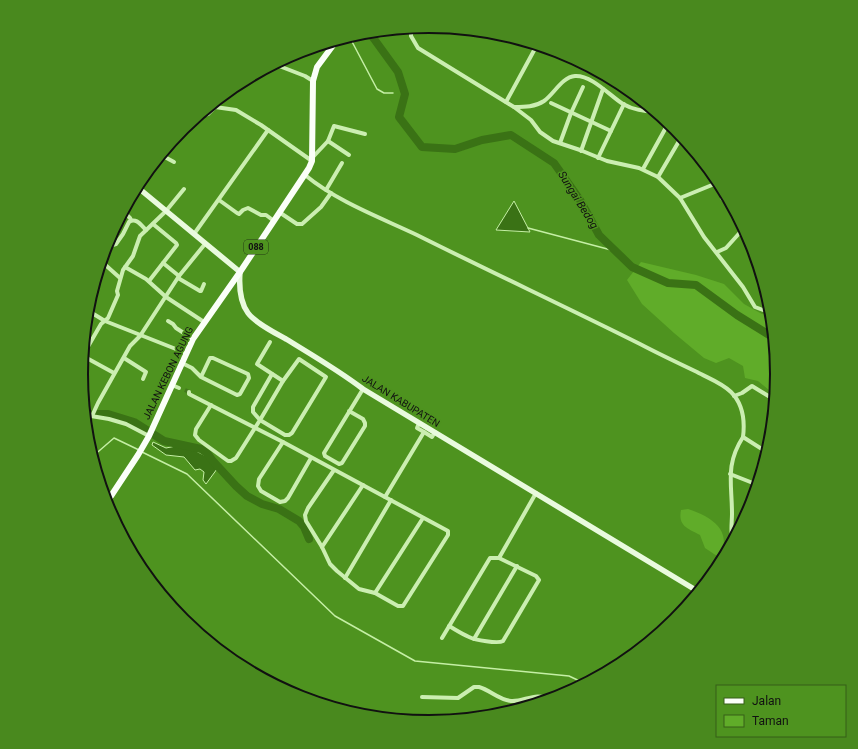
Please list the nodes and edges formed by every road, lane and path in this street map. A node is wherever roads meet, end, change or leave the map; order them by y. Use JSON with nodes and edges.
{"nodes":[{"id":1,"x":411,"y":34,"type":"edge"},
{"id":2,"x":331,"y":48,"type":"edge"},
{"id":3,"x":534,"y":50,"type":"edge"},
{"id":4,"x":281,"y":67,"type":"edge"},
{"id":5,"x":313,"y":81,"type":"junction"},
{"id":6,"x":583,"y":87,"type":"dead end"},
{"id":7,"x":603,"y":89,"type":"junction"},
{"id":8,"x":506,"y":102,"type":"junction"},
{"id":9,"x":551,"y":103,"type":"dead end"},
{"id":10,"x":624,"y":104,"type":"junction"},
{"id":11,"x":217,"y":107,"type":"edge"},
{"id":12,"x":514,"y":107,"type":"junction"},
{"id":13,"x":645,"y":111,"type":"edge"},
{"id":14,"x":571,"y":113,"type":"junction"},
{"id":15,"x":592,"y":121,"type":"junction"},
{"id":16,"x":665,"y":129,"type":"edge"},
{"id":17,"x":268,"y":130,"type":"junction"},
{"id":18,"x":611,"y":131,"type":"junction"},
{"id":19,"x":365,"y":134,"type":"dead end"},
{"id":20,"x":328,"y":142,"type":"junction"},
{"id":21,"x":679,"y":142,"type":"edge"},
{"id":22,"x":560,"y":143,"type":"junction"},
{"id":23,"x":582,"y":151,"type":"junction"},
{"id":24,"x":349,"y":155,"type":"dead end"},
{"id":25,"x":165,"y":157,"type":"edge"},
{"id":26,"x":598,"y":158,"type":"junction"},
{"id":27,"x":312,"y":159,"type":"junction"},
{"id":28,"x":174,"y":162,"type":"dead end"},
{"id":29,"x":342,"y":163,"type":"dead end"},
{"id":30,"x":643,"y":169,"type":"junction"},
{"id":31,"x":305,"y":175,"type":"junction"},
{"id":32,"x":658,"y":177,"type":"junction"},
{"id":33,"x":712,"y":185,"type":"dead end"},
{"id":34,"x":184,"y":189,"type":"dead end"},
{"id":35,"x":326,"y":190,"type":"junction"},
{"id":36,"x":141,"y":191,"type":"edge"},
{"id":37,"x":331,"y":193,"type":"junction"},
{"id":38,"x":680,"y":198,"type":"junction"},
{"id":39,"x":219,"y":200,"type":"junction"},
{"id":40,"x":166,"y":211,"type":"junction"},
{"id":41,"x":280,"y":212,"type":"junction"},
{"id":42,"x":127,"y":215,"type":"edge"},
{"id":43,"x":131,"y":220,"type":"junction"},
{"id":44,"x":274,"y":221,"type":"junction"},
{"id":45,"x":153,"y":224,"type":"junction"},
{"id":46,"x":146,"y":230,"type":"junction"},
{"id":47,"x":740,"y":233,"type":"edge"},
{"id":48,"x":194,"y":234,"type":"junction"},
{"id":49,"x":205,"y":244,"type":"junction"},
{"id":50,"x":113,"y":245,"type":"edge"},
{"id":51,"x":717,"y":252,"type":"junction"},
{"id":52,"x":163,"y":263,"type":"junction"},
{"id":53,"x":106,"y":265,"type":"edge"},
{"id":54,"x":125,"y":267,"type":"junction"},
{"id":55,"x":240,"y":272,"type":"junction"},
{"id":56,"x":179,"y":277,"type":"junction"},
{"id":57,"x":120,"y":278,"type":"junction"},
{"id":58,"x":149,"y":281,"type":"junction"},
{"id":59,"x":204,"y":284,"type":"dead end"},
{"id":60,"x":166,"y":297,"type":"junction"},
{"id":61,"x":764,"y":310,"type":"edge"},
{"id":62,"x":93,"y":314,"type":"edge"},
{"id":63,"x":105,"y":321,"type":"junction"},
{"id":64,"x":168,"y":321,"type":"dead end"},
{"id":65,"x":204,"y":322,"type":"junction"},
{"id":66,"x":140,"y":336,"type":"junction"},
{"id":67,"x":193,"y":339,"type":"junction"},
{"id":68,"x":270,"y":342,"type":"dead end"},
{"id":69,"x":89,"y":346,"type":"edge"},
{"id":70,"x":186,"y":353,"type":"junction"},
{"id":71,"x":124,"y":358,"type":"junction"},
{"id":72,"x":88,"y":359,"type":"edge"},
{"id":73,"x":182,"y":363,"type":"junction"},
{"id":74,"x":114,"y":373,"type":"junction"},
{"id":75,"x":272,"y":374,"type":"junction"},
{"id":76,"x":201,"y":377,"type":"junction"},
{"id":77,"x":143,"y":379,"type":"dead end"},
{"id":78,"x":283,"y":381,"type":"junction"},
{"id":79,"x":172,"y":385,"type":"junction"},
{"id":80,"x":179,"y":388,"type":"tunnel mouth"},
{"id":81,"x":363,"y":389,"type":"junction"},
{"id":82,"x":186,"y":391,"type":"tunnel mouth"},
{"id":83,"x":734,"y":396,"type":"junction"},
{"id":84,"x":770,"y":397,"type":"edge"},
{"id":85,"x":211,"y":405,"type":"junction"},
{"id":86,"x":350,"y":411,"type":"junction"},
{"id":87,"x":92,"y":416,"type":"joint"},
{"id":88,"x":260,"y":420,"type":"junction"},
{"id":89,"x":419,"y":423,"type":"junction"},
{"id":90,"x":254,"y":428,"type":"junction"},
{"id":91,"x":424,"y":432,"type":"junction"},
{"id":92,"x":435,"y":432,"type":"junction"},
{"id":93,"x":149,"y":436,"type":"junction"},
{"id":94,"x":743,"y":437,"type":"junction"},
{"id":95,"x":283,"y":442,"type":"junction"},
{"id":96,"x":762,"y":450,"type":"edge"},
{"id":97,"x":311,"y":458,"type":"junction"},
{"id":98,"x":334,"y":470,"type":"junction"},
{"id":99,"x":730,"y":474,"type":"junction"},
{"id":100,"x":752,"y":484,"type":"edge"},
{"id":101,"x":363,"y":485,"type":"junction"},
{"id":102,"x":536,"y":493,"type":"junction"},
{"id":103,"x":110,"y":497,"type":"edge"},
{"id":104,"x":385,"y":497,"type":"junction"},
{"id":105,"x":391,"y":500,"type":"junction"},
{"id":106,"x":422,"y":518,"type":"junction"},
{"id":107,"x":732,"y":532,"type":"edge"},
{"id":108,"x":322,"y":547,"type":"junction"},
{"id":109,"x":498,"y":558,"type":"junction"},
{"id":110,"x":517,"y":566,"type":"junction"},
{"id":111,"x":345,"y":578,"type":"junction"},
{"id":112,"x":694,"y":589,"type":"edge"},
{"id":113,"x":374,"y":593,"type":"junction"},
{"id":114,"x":450,"y":626,"type":"junction"},
{"id":115,"x":442,"y":638,"type":"dead end"},
{"id":116,"x":474,"y":639,"type":"junction"},
{"id":117,"x":422,"y":697,"type":"dead end"},
{"id":118,"x":542,"y":697,"type":"edge"}],
"edges":[{"from":1,"to":8,"type":"street"},
{"from":2,"to":5,"type":"main road","name":"JALAN KEBON AGUNG","number":"088"},
{"from":3,"to":8,"type":"street"},
{"from":4,"to":5,"type":"street"},
{"from":5,"to":27,"type":"main road","name":"JALAN KEBON AGUNG","number":"088"},
{"from":6,"to":14,"type":"street"},
{"from":7,"to":10,"type":"street"},
{"from":7,"to":12,"type":"street"},
{"from":7,"to":15,"type":"street"},
{"from":8,"to":12,"type":"street"},
{"from":9,"to":14,"type":"street"},
{"from":10,"to":13,"type":"street"},
{"from":10,"to":18,"type":"street"},
{"from":11,"to":17,"type":"street"},
{"from":12,"to":22,"type":"street"},
{"from":14,"to":15,"type":"street"},
{"from":14,"to":22,"type":"street"},
{"from":15,"to":18,"type":"street"},
{"from":15,"to":23,"type":"street"},
{"from":16,"to":30,"type":"street"},
{"from":17,"to":27,"type":"street"},
{"from":17,"to":39,"type":"street"},
{"from":18,"to":26,"type":"street"},
{"from":19,"to":20,"type":"street"},
{"from":20,"to":24,"type":"street"},
{"from":20,"to":27,"type":"street"},
{"from":21,"to":32,"type":"street"},
{"from":22,"to":23,"type":"street"},
{"from":23,"to":26,"type":"street"},
{"from":25,"to":28,"type":"street"},
{"from":26,"to":30,"type":"street"},
{"from":27,"to":31,"type":"main road","name":"JALAN KEBON AGUNG","number":"088"},
{"from":29,"to":35,"type":"street"},
{"from":30,"to":32,"type":"street"},
{"from":31,"to":35,"type":"street"},
{"from":31,"to":41,"type":"main road","name":"JALAN KEBON AGUNG","number":"088"},
{"from":32,"to":38,"type":"street"},
{"from":33,"to":38,"type":"street"},
{"from":34,"to":40,"type":"street"},
{"from":35,"to":37,"type":"street"},
{"from":36,"to":40,"type":"main road"},
{"from":37,"to":41,"type":"street"},
{"from":37,"to":83,"type":"street"},
{"from":38,"to":51,"type":"street"},
{"from":39,"to":44,"type":"street"},
{"from":39,"to":48,"type":"street"},
{"from":40,"to":45,"type":"street"},
{"from":40,"to":48,"type":"main road"},
{"from":41,"to":44,"type":"main road","name":"JALAN KEBON AGUNG","number":"088"},
{"from":42,"to":43,"type":"street"},
{"from":43,"to":46,"type":"street"},
{"from":43,"to":50,"type":"street"},
{"from":44,"to":55,"type":"main road","name":"JALAN KEBON AGUNG","number":"088"},
{"from":45,"to":46,"type":"street"},
{"from":45,"to":52,"type":"street"},
{"from":46,"to":54,"type":"street"},
{"from":47,"to":51,"type":"street"},
{"from":48,"to":49,"type":"main road"},
{"from":49,"to":55,"type":"main road"},
{"from":49,"to":56,"type":"street"},
{"from":51,"to":61,"type":"street"},
{"from":52,"to":56,"type":"street"},
{"from":52,"to":58,"type":"street"},
{"from":53,"to":57,"type":"street"},
{"from":54,"to":57,"type":"street"},
{"from":54,"to":58,"type":"street"},
{"from":55,"to":65,"type":"main road","name":"JALAN KEBON AGUNG","number":"088"},
{"from":55,"to":81,"type":"main road","name":"JALAN KABUPATEN"},
{"from":56,"to":59,"type":"street"},
{"from":56,"to":60,"type":"street"},
{"from":57,"to":63,"type":"street"},
{"from":58,"to":60,"type":"street"},
{"from":60,"to":65,"type":"street"},
{"from":60,"to":66,"type":"street"},
{"from":62,"to":63,"type":"street"},
{"from":63,"to":66,"type":"street"},
{"from":63,"to":69,"type":"street"},
{"from":64,"to":67,"type":"street"},
{"from":65,"to":67,"type":"main road","name":"JALAN KEBON AGUNG","number":"088"},
{"from":66,"to":70,"type":"street"},
{"from":66,"to":71,"type":"street"},
{"from":67,"to":70,"type":"main road","name":"JALAN KEBON AGUNG","number":"088"},
{"from":68,"to":75,"type":"street"},
{"from":70,"to":73,"type":"main road","name":"JALAN KEBON AGUNG","number":"088"},
{"from":71,"to":74,"type":"street"},
{"from":71,"to":77,"type":"street"},
{"from":72,"to":74,"type":"street"},
{"from":73,"to":76,"type":"street"},
{"from":73,"to":79,"type":"main road","name":"JALAN KEBON AGUNG","number":"088"},
{"from":74,"to":87,"type":"street"},
{"from":75,"to":78,"type":"street"},
{"from":75,"to":88,"type":"street"},
{"from":76,"to":76,"type":"street"},
{"from":78,"to":88,"type":"street"},
{"from":78,"to":88,"type":"street"},
{"from":79,"to":80,"type":"street"},
{"from":79,"to":93,"type":"main road","name":"JALAN KEBON AGUNG","number":"088"},
{"from":81,"to":86,"type":"street"},
{"from":81,"to":89,"type":"main road","name":"JALAN KABUPATEN"},
{"from":82,"to":85,"type":"street"},
{"from":83,"to":84,"type":"street"},
{"from":83,"to":94,"type":"street"},
{"from":85,"to":90,"type":"street"},
{"from":85,"to":90,"type":"street"},
{"from":86,"to":86,"type":"street"},
{"from":87,"to":93,"type":"street"},
{"from":88,"to":90,"type":"street"},
{"from":89,"to":91,"type":"street"},
{"from":89,"to":92,"type":"main road","name":"JALAN KABUPATEN"},
{"from":90,"to":95,"type":"street"},
{"from":91,"to":92,"type":"street"},
{"from":91,"to":104,"type":"street"},
{"from":92,"to":102,"type":"main road","name":"JALAN KABUPATEN"},
{"from":93,"to":103,"type":"main road","name":"JALAN KEBON AGUNG","number":"088"},
{"from":94,"to":96,"type":"street"},
{"from":94,"to":99,"type":"street"},
{"from":95,"to":97,"type":"street"},
{"from":95,"to":97,"type":"street"},
{"from":97,"to":98,"type":"street"},
{"from":98,"to":101,"type":"street"},
{"from":98,"to":108,"type":"street"},
{"from":99,"to":100,"type":"street"},
{"from":99,"to":107,"type":"street"},
{"from":101,"to":104,"type":"street"},
{"from":101,"to":108,"type":"street"},
{"from":102,"to":109,"type":"street"},
{"from":102,"to":112,"type":"main road","name":"JALAN KABUPATEN"},
{"from":104,"to":105,"type":"street"},
{"from":105,"to":106,"type":"street"},
{"from":105,"to":111,"type":"street"},
{"from":106,"to":113,"type":"street"},
{"from":106,"to":113,"type":"street"},
{"from":108,"to":111,"type":"street"},
{"from":109,"to":110,"type":"street"},
{"from":109,"to":114,"type":"street"},
{"from":110,"to":116,"type":"street"},
{"from":110,"to":116,"type":"street"},
{"from":111,"to":113,"type":"street"},
{"from":114,"to":115,"type":"street"},
{"from":114,"to":116,"type":"street"},
{"from":117,"to":118,"type":"street"}]}
